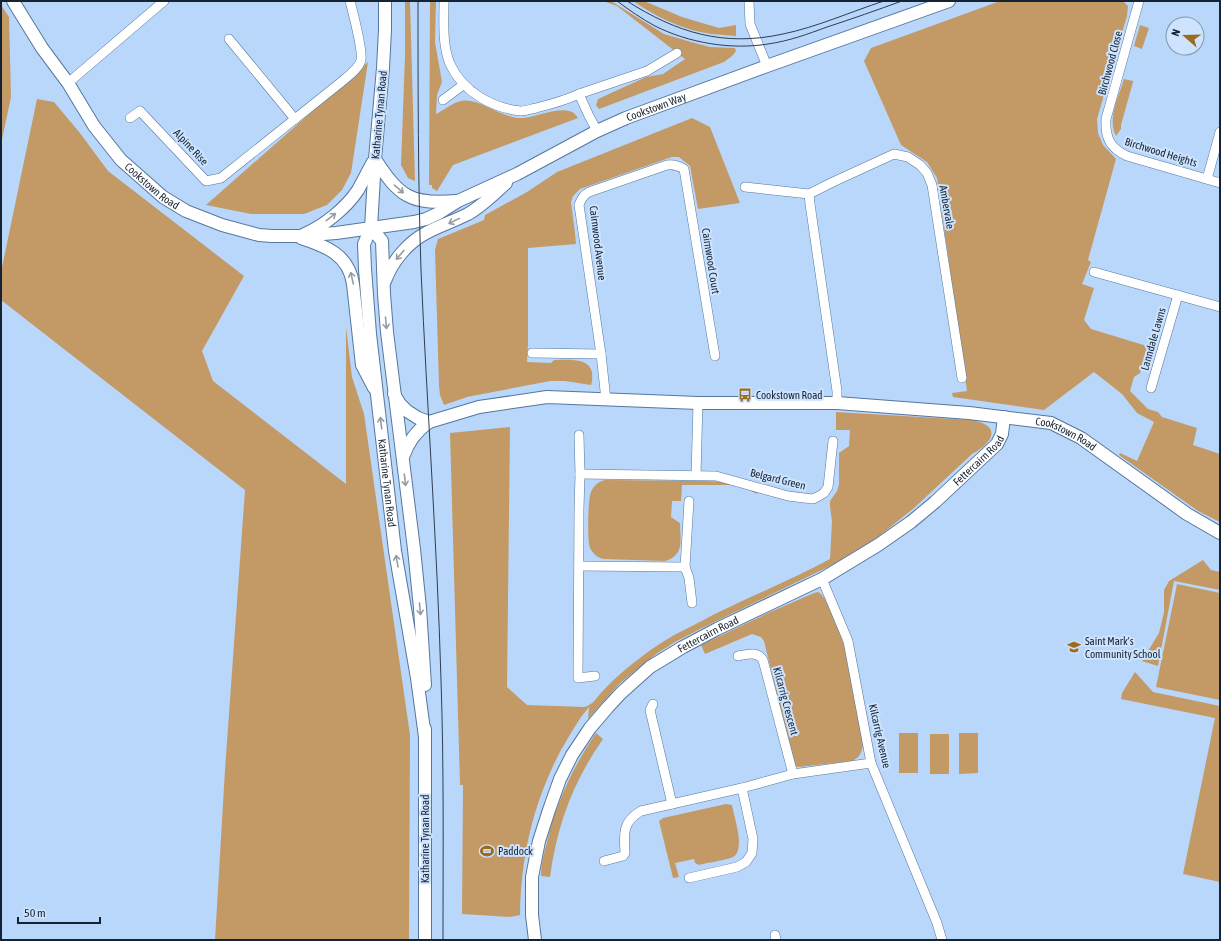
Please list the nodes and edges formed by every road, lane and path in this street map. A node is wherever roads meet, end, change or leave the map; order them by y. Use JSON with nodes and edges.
{"nodes":[{"id":1,"x":13,"y":1,"type":"edge"},
{"id":2,"x":164,"y":1,"type":"edge"},
{"id":3,"x":350,"y":1,"type":"edge"},
{"id":4,"x":385,"y":1,"type":"edge"},
{"id":5,"x":444,"y":1,"type":"edge"},
{"id":6,"x":749,"y":1,"type":"edge"},
{"id":7,"x":949,"y":1,"type":"edge"},
{"id":8,"x":1139,"y":1,"type":"edge"},
{"id":9,"x":229,"y":39,"type":"dead end"},
{"id":10,"x":677,"y":53,"type":"dead end"},
{"id":11,"x":767,"y":66,"type":"junction"},
{"id":12,"x":68,"y":83,"type":"junction"},
{"id":13,"x":464,"y":85,"type":"junction"},
{"id":14,"x":579,"y":94,"type":"junction"},
{"id":15,"x":443,"y":100,"type":"dead end"},
{"id":16,"x":130,"y":118,"type":"dead end"},
{"id":17,"x":295,"y":119,"type":"junction"},
{"id":18,"x":597,"y":131,"type":"junction"},
{"id":19,"x":1106,"y":131,"type":"joint"},
{"id":20,"x":1220,"y":132,"type":"edge"},
{"id":21,"x":375,"y":159,"type":"junction"},
{"id":22,"x":684,"y":169,"type":"joint"},
{"id":23,"x":517,"y":174,"type":"junction"},
{"id":24,"x":1207,"y":179,"type":"junction"},
{"id":25,"x":1220,"y":183,"type":"edge"},
{"id":26,"x":746,"y":187,"type":"dead end"},
{"id":27,"x":809,"y":194,"type":"junction"},
{"id":28,"x":458,"y":201,"type":"junction"},
{"id":29,"x":371,"y":228,"type":"junction"},
{"id":30,"x":298,"y":236,"type":"junction"},
{"id":31,"x":1094,"y":272,"type":"dead end"},
{"id":32,"x":384,"y":284,"type":"junction"},
{"id":33,"x":1178,"y":295,"type":"junction"},
{"id":34,"x":1220,"y":307,"type":"edge"},
{"id":35,"x":532,"y":353,"type":"dead end"},
{"id":36,"x":601,"y":354,"type":"junction"},
{"id":37,"x":715,"y":356,"type":"dead end"},
{"id":38,"x":962,"y":378,"type":"dead end"},
{"id":39,"x":1151,"y":388,"type":"dead end"},
{"id":40,"x":394,"y":394,"type":"junction"},
{"id":41,"x":378,"y":396,"type":"junction"},
{"id":42,"x":606,"y":400,"type":"junction"},
{"id":43,"x":698,"y":403,"type":"junction"},
{"id":44,"x":837,"y":403,"type":"junction"},
{"id":45,"x":1004,"y":417,"type":"junction"},
{"id":46,"x":429,"y":422,"type":"junction"},
{"id":47,"x":579,"y":435,"type":"dead end"},
{"id":48,"x":833,"y":441,"type":"dead end"},
{"id":49,"x":403,"y":459,"type":"junction"},
{"id":50,"x":580,"y":474,"type":"junction"},
{"id":51,"x":696,"y":475,"type":"junction"},
{"id":52,"x":689,"y":502,"type":"dead end"},
{"id":53,"x":1220,"y":533,"type":"edge"},
{"id":54,"x":579,"y":566,"type":"junction"},
{"id":55,"x":685,"y":567,"type":"junction"},
{"id":56,"x":822,"y":580,"type":"junction"},
{"id":57,"x":692,"y":603,"type":"dead end"},
{"id":58,"x":738,"y":656,"type":"dead end"},
{"id":59,"x":595,"y":676,"type":"dead end"},
{"id":60,"x":653,"y":704,"type":"dead end"},
{"id":61,"x":425,"y":737,"type":"junction"},
{"id":62,"x":871,"y":763,"type":"junction"},
{"id":63,"x":793,"y":774,"type":"junction"},
{"id":64,"x":742,"y":788,"type":"junction"},
{"id":65,"x":672,"y":804,"type":"junction"},
{"id":66,"x":604,"y":861,"type":"dead end"},
{"id":67,"x":689,"y":878,"type":"dead end"},
{"id":68,"x":425,"y":940,"type":"edge"},
{"id":69,"x":535,"y":940,"type":"edge"},
{"id":70,"x":942,"y":940,"type":"edge"}],
"edges":[{"from":1,"to":12,"type":"street","name":"Cookstown Road"},
{"from":2,"to":12,"type":"street"},
{"from":3,"to":17,"type":"street","name":"Alpine Rise"},
{"from":4,"to":21,"type":"street","name":"Katharine Tynan Road"},
{"from":5,"to":13,"type":"street"},
{"from":6,"to":11,"type":"street"},
{"from":7,"to":11,"type":"street","name":"Cookstown Way"},
{"from":8,"to":19,"type":"street","name":"Birchwood Close"},
{"from":9,"to":17,"type":"street"},
{"from":10,"to":14,"type":"street"},
{"from":11,"to":18,"type":"street","name":"Cookstown Way"},
{"from":12,"to":30,"type":"street","name":"Cookstown Road"},
{"from":13,"to":14,"type":"street"},
{"from":13,"to":15,"type":"street"},
{"from":14,"to":18,"type":"street"},
{"from":16,"to":17,"type":"street","name":"Alpine Rise"},
{"from":18,"to":23,"type":"street","name":"Cookstown Way"},
{"from":19,"to":24,"type":"street","name":"Birchwood Heights"},
{"from":20,"to":24,"type":"street"},
{"from":21,"to":28,"type":"street","one_way":true},
{"from":21,"to":29,"type":"street","name":"Katharine Tynan Road"},
{"from":30,"to":21,"type":"street","one_way":true},
{"from":22,"to":36,"type":"street","name":"Cairnwood Avenue"},
{"from":22,"to":37,"type":"street","name":"Cairnwood Court"},
{"from":23,"to":28,"type":"street","name":"Cookstown Way"},
{"from":23,"to":32,"type":"street","one_way":true},
{"from":24,"to":25,"type":"street","name":"Birchwood Heights"},
{"from":26,"to":27,"type":"street"},
{"from":27,"to":38,"type":"street","name":"Ambervale"},
{"from":27,"to":44,"type":"street"},
{"from":28,"to":29,"type":"street","name":"Cookstown Way"},
{"from":29,"to":30,"type":"street","name":"Cookstown Road"},
{"from":29,"to":32,"type":"street","name":"Katharine Tynan Road"},
{"from":29,"to":41,"type":"street","name":"Katharine Tynan Road"},
{"from":41,"to":30,"type":"street","one_way":true},
{"from":31,"to":33,"type":"street","name":"Lanndale Lawns"},
{"from":32,"to":40,"type":"street","name":"Katharine Tynan Road","one_way":true},
{"from":33,"to":34,"type":"street","name":"Lanndale Lawns"},
{"from":33,"to":39,"type":"street","name":"Lanndale Lawns"},
{"from":35,"to":36,"type":"street"},
{"from":36,"to":42,"type":"street","name":"Cairnwood Avenue"},
{"from":40,"to":46,"type":"street"},
{"from":40,"to":49,"type":"street","name":"Katharine Tynan Road"},
{"from":61,"to":41,"type":"street","name":"Katharine Tynan Road","one_way":true},
{"from":42,"to":43,"type":"street","name":"Cookstown Road"},
{"from":42,"to":46,"type":"street","name":"Cookstown Road"},
{"from":43,"to":44,"type":"street","name":"Cookstown Road"},
{"from":43,"to":51,"type":"street"},
{"from":44,"to":45,"type":"street","name":"Cookstown Road"},
{"from":45,"to":53,"type":"street","name":"Cookstown Road"},
{"from":45,"to":56,"type":"street","name":"Fettercairn Road"},
{"from":46,"to":49,"type":"street","name":"Katharine Tynan Road"},
{"from":47,"to":50,"type":"street"},
{"from":48,"to":51,"type":"street","name":"Belgard Green"},
{"from":49,"to":61,"type":"street","name":"Katharine Tynan Road","one_way":true},
{"from":50,"to":51,"type":"street","name":"Belgard Green"},
{"from":50,"to":54,"type":"street"},
{"from":52,"to":55,"type":"street"},
{"from":54,"to":55,"type":"street"},
{"from":54,"to":59,"type":"street"},
{"from":55,"to":57,"type":"street"},
{"from":56,"to":62,"type":"street","name":"Kilcarrig Avenue"},
{"from":56,"to":69,"type":"street","name":"Fettercairn Road"},
{"from":58,"to":63,"type":"street","name":"Kilcarrig Crescent"},
{"from":60,"to":65,"type":"street"},
{"from":61,"to":68,"type":"street","name":"Katharine Tynan Road"},
{"from":62,"to":63,"type":"street"},
{"from":62,"to":70,"type":"street","name":"Kilcarrig Avenue"},
{"from":63,"to":64,"type":"street"},
{"from":64,"to":65,"type":"street"},
{"from":64,"to":67,"type":"street"},
{"from":65,"to":66,"type":"street"}]}
